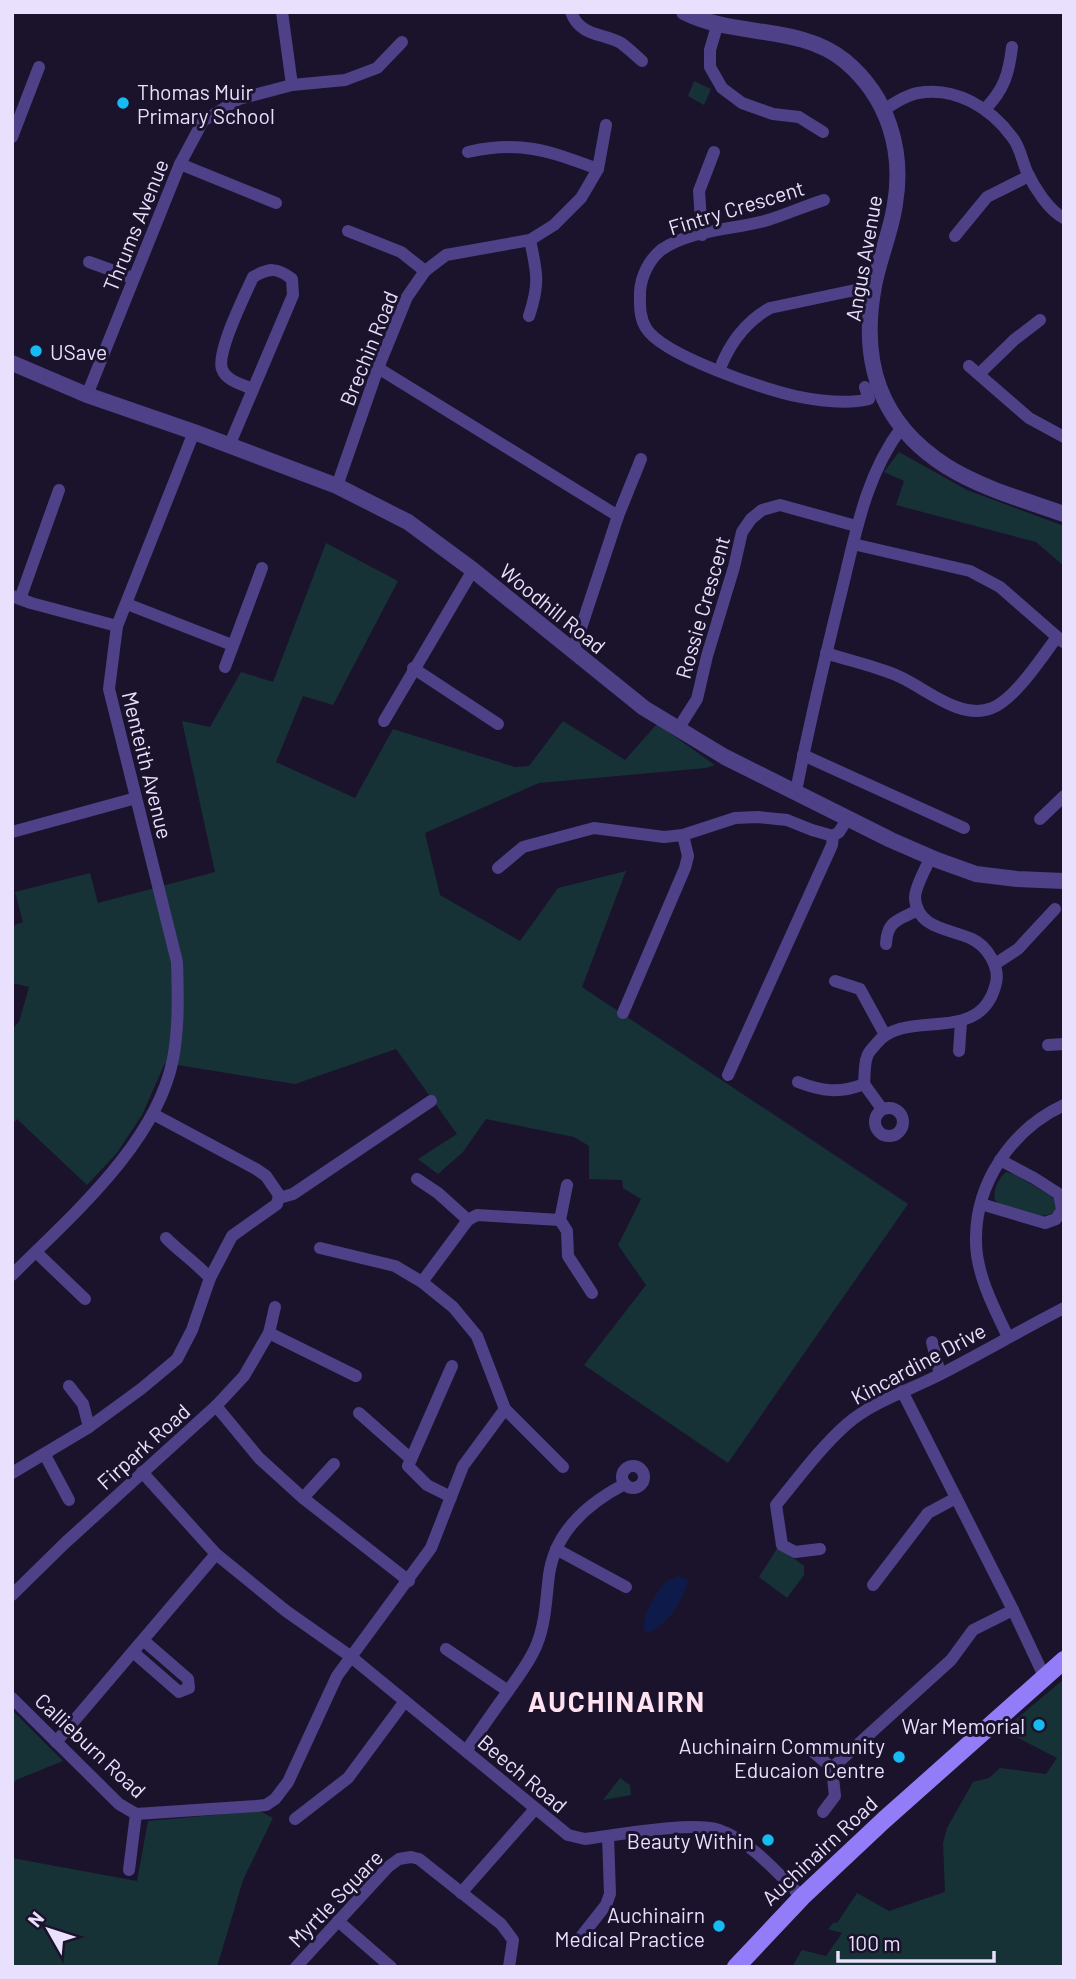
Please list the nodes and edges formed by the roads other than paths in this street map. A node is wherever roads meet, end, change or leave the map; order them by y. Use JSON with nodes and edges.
{"nodes":[{"id":1,"x":282,"y":12,"type":"edge"},
{"id":2,"x":571,"y":12,"type":"edge"},
{"id":3,"x":684,"y":12,"type":"edge"},
{"id":4,"x":717,"y":26,"type":"junction"},
{"id":5,"x":402,"y":42,"type":"dead end"},
{"id":6,"x":1012,"y":47,"type":"dead end"},
{"id":7,"x":642,"y":61,"type":"dead end"},
{"id":8,"x":38,"y":67,"type":"dead end"},
{"id":9,"x":292,"y":85,"type":"junction"},
{"id":10,"x":985,"y":109,"type":"junction"},
{"id":11,"x":884,"y":110,"type":"junction"},
{"id":12,"x":606,"y":125,"type":"dead end"},
{"id":13,"x":823,"y":132,"type":"dead end"},
{"id":14,"x":12,"y":137,"type":"edge"},
{"id":15,"x":468,"y":152,"type":"dead end"},
{"id":16,"x":714,"y":152,"type":"dead end"},
{"id":17,"x":180,"y":164,"type":"junction"},
{"id":18,"x":598,"y":169,"type":"junction"},
{"id":19,"x":1029,"y":176,"type":"junction"},
{"id":20,"x":824,"y":200,"type":"dead end"},
{"id":21,"x":276,"y":203,"type":"dead end"},
{"id":22,"x":1064,"y":218,"type":"edge"},
{"id":23,"x":348,"y":231,"type":"dead end"},
{"id":24,"x":702,"y":235,"type":"junction"},
{"id":25,"x":955,"y":236,"type":"dead end"},
{"id":26,"x":530,"y":240,"type":"junction"},
{"id":27,"x":89,"y":262,"type":"dead end"},
{"id":28,"x":425,"y":271,"type":"junction"},
{"id":29,"x":133,"y":278,"type":"junction"},
{"id":30,"x":874,"y":286,"type":"junction"},
{"id":31,"x":529,"y":316,"type":"dead end"},
{"id":32,"x":1040,"y":320,"type":"dead end"},
{"id":33,"x":12,"y":363,"type":"edge"},
{"id":34,"x":378,"y":368,"type":"junction"},
{"id":35,"x":719,"y":371,"type":"junction"},
{"id":36,"x":865,"y":387,"type":"dead end"},
{"id":37,"x":253,"y":389,"type":"junction"},
{"id":38,"x":87,"y":395,"type":"junction"},
{"id":39,"x":902,"y":427,"type":"junction"},
{"id":40,"x":194,"y":432,"type":"junction"},
{"id":41,"x":1064,"y":437,"type":"edge"},
{"id":42,"x":229,"y":446,"type":"junction"},
{"id":43,"x":642,"y":459,"type":"dead end"},
{"id":44,"x":337,"y":486,"type":"junction"},
{"id":45,"x":59,"y":490,"type":"dead end"},
{"id":46,"x":1064,"y":514,"type":"edge"},
{"id":47,"x":618,"y":516,"type":"junction"},
{"id":48,"x":856,"y":526,"type":"junction"},
{"id":49,"x":853,"y":544,"type":"junction"},
{"id":50,"x":262,"y":568,"type":"dead end"},
{"id":51,"x":473,"y":570,"type":"junction"},
{"id":52,"x":16,"y":597,"type":"edge"},
{"id":53,"x":127,"y":604,"type":"junction"},
{"id":54,"x":117,"y":626,"type":"junction"},
{"id":55,"x":1061,"y":640,"type":"edge"},
{"id":56,"x":232,"y":645,"type":"junction"},
{"id":57,"x":573,"y":652,"type":"junction"},
{"id":58,"x":826,"y":653,"type":"junction"},
{"id":59,"x":225,"y":667,"type":"dead end"},
{"id":60,"x":413,"y":668,"type":"junction"},
{"id":61,"x":384,"y":721,"type":"dead end"},
{"id":62,"x":498,"y":724,"type":"dead end"},
{"id":63,"x":678,"y":729,"type":"junction"},
{"id":64,"x":803,"y":755,"type":"junction"},
{"id":65,"x":796,"y":791,"type":"junction"},
{"id":66,"x":1064,"y":796,"type":"edge"},
{"id":67,"x":136,"y":798,"type":"junction"},
{"id":68,"x":848,"y":818,"type":"junction"},
{"id":69,"x":1040,"y":819,"type":"dead end"},
{"id":70,"x":964,"y":828,"type":"dead end"},
{"id":71,"x":12,"y":832,"type":"edge"},
{"id":72,"x":683,"y":835,"type":"junction"},
{"id":73,"x":833,"y":836,"type":"junction"},
{"id":74,"x":930,"y":858,"type":"junction"},
{"id":75,"x":498,"y":869,"type":"dead end"},
{"id":76,"x":1064,"y":881,"type":"edge"},
{"id":77,"x":1055,"y":909,"type":"dead end"},
{"id":78,"x":918,"y":910,"type":"junction"},
{"id":79,"x":886,"y":944,"type":"dead end"},
{"id":80,"x":995,"y":964,"type":"junction"},
{"id":81,"x":835,"y":981,"type":"dead end"},
{"id":82,"x":623,"y":1013,"type":"dead end"},
{"id":83,"x":961,"y":1022,"type":"junction"},
{"id":84,"x":884,"y":1033,"type":"junction"},
{"id":85,"x":1064,"y":1044,"type":"edge"},
{"id":86,"x":1048,"y":1045,"type":"dead end"},
{"id":87,"x":959,"y":1051,"type":"dead end"},
{"id":88,"x":728,"y":1075,"type":"dead end"},
{"id":89,"x":798,"y":1082,"type":"dead end"},
{"id":90,"x":864,"y":1084,"type":"junction"},
{"id":91,"x":431,"y":1101,"type":"dead end"},
{"id":92,"x":1064,"y":1105,"type":"edge"},
{"id":93,"x":882,"y":1110,"type":"dead end"},
{"id":94,"x":152,"y":1114,"type":"junction"},
{"id":95,"x":1000,"y":1160,"type":"junction"},
{"id":96,"x":417,"y":1179,"type":"dead end"},
{"id":97,"x":567,"y":1185,"type":"dead end"},
{"id":98,"x":277,"y":1194,"type":"junction"},
{"id":99,"x":981,"y":1204,"type":"junction"},
{"id":100,"x":468,"y":1220,"type":"junction"},
{"id":101,"x":560,"y":1220,"type":"junction"},
{"id":102,"x":166,"y":1238,"type":"dead end"},
{"id":103,"x":320,"y":1248,"type":"dead end"},
{"id":104,"x":36,"y":1252,"type":"junction"},
{"id":105,"x":13,"y":1273,"type":"edge"},
{"id":106,"x":210,"y":1278,"type":"junction"},
{"id":107,"x":422,"y":1282,"type":"junction"},
{"id":108,"x":592,"y":1293,"type":"dead end"},
{"id":109,"x":85,"y":1299,"type":"dead end"},
{"id":110,"x":275,"y":1307,"type":"dead end"},
{"id":111,"x":1064,"y":1308,"type":"edge"},
{"id":112,"x":269,"y":1333,"type":"junction"},
{"id":113,"x":1008,"y":1337,"type":"junction"},
{"id":114,"x":932,"y":1342,"type":"dead end"},
{"id":115,"x":452,"y":1366,"type":"dead end"},
{"id":116,"x":940,"y":1374,"type":"junction"},
{"id":117,"x":356,"y":1376,"type":"dead end"},
{"id":118,"x":69,"y":1386,"type":"dead end"},
{"id":119,"x":902,"y":1391,"type":"junction"},
{"id":120,"x":216,"y":1406,"type":"junction"},
{"id":121,"x":505,"y":1409,"type":"junction"},
{"id":122,"x":359,"y":1413,"type":"dead end"},
{"id":123,"x":89,"y":1427,"type":"junction"},
{"id":124,"x":45,"y":1455,"type":"junction"},
{"id":125,"x":411,"y":1459,"type":"junction"},
{"id":126,"x":334,"y":1464,"type":"dead end"},
{"id":127,"x":563,"y":1467,"type":"dead end"},
{"id":128,"x":142,"y":1472,"type":"junction"},
{"id":129,"x":12,"y":1473,"type":"edge"},
{"id":130,"x":625,"y":1484,"type":"dead end"},
{"id":131,"x":451,"y":1497,"type":"junction"},
{"id":132,"x":303,"y":1498,"type":"junction"},
{"id":133,"x":956,"y":1498,"type":"junction"},
{"id":134,"x":69,"y":1500,"type":"dead end"},
{"id":135,"x":556,"y":1549,"type":"junction"},
{"id":136,"x":820,"y":1549,"type":"dead end"},
{"id":137,"x":216,"y":1554,"type":"junction"},
{"id":138,"x":408,"y":1581,"type":"junction"},
{"id":139,"x":873,"y":1585,"type":"dead end"},
{"id":140,"x":626,"y":1587,"type":"dead end"},
{"id":141,"x":12,"y":1595,"type":"edge"},
{"id":142,"x":1013,"y":1610,"type":"junction"},
{"id":143,"x":143,"y":1640,"type":"junction"},
{"id":144,"x":446,"y":1649,"type":"dead end"},
{"id":145,"x":133,"y":1653,"type":"junction"},
{"id":146,"x":350,"y":1657,"type":"junction"},
{"id":147,"x":1064,"y":1660,"type":"edge"},
{"id":148,"x":1044,"y":1676,"type":"junction"},
{"id":149,"x":508,"y":1690,"type":"junction"},
{"id":150,"x":12,"y":1698,"type":"edge"},
{"id":151,"x":405,"y":1701,"type":"junction"},
{"id":152,"x":56,"y":1742,"type":"junction"},
{"id":153,"x":466,"y":1751,"type":"junction"},
{"id":154,"x":812,"y":1751,"type":"dead end"},
{"id":155,"x":832,"y":1768,"type":"junction"},
{"id":156,"x":302,"y":1796,"type":"dead end"},
{"id":157,"x":311,"y":1807,"type":"junction"},
{"id":158,"x":535,"y":1809,"type":"junction"},
{"id":159,"x":823,"y":1812,"type":"dead end"},
{"id":160,"x":136,"y":1814,"type":"junction"},
{"id":161,"x":295,"y":1819,"type":"dead end"},
{"id":162,"x":608,"y":1836,"type":"junction"},
{"id":163,"x":129,"y":1870,"type":"dead end"},
{"id":164,"x":461,"y":1893,"type":"junction"},
{"id":165,"x":802,"y":1897,"type":"junction"},
{"id":166,"x":338,"y":1921,"type":"junction"},
{"id":167,"x":580,"y":1938,"type":"dead end"},
{"id":168,"x":296,"y":1967,"type":"edge"},
{"id":169,"x":391,"y":1967,"type":"edge"},
{"id":170,"x":509,"y":1967,"type":"edge"},
{"id":171,"x":737,"y":1967,"type":"edge"}],
"edges":[{"from":1,"to":9,"type":"street"},
{"from":2,"to":7,"type":"street"},
{"from":3,"to":4,"type":"street","name":"Angus Avenue"},
{"from":4,"to":11,"type":"street","name":"Angus Avenue"},
{"from":4,"to":13,"type":"street"},
{"from":5,"to":9,"type":"street","name":"Thrums Avenue"},
{"from":6,"to":10,"type":"street"},
{"from":8,"to":14,"type":"street"},
{"from":9,"to":17,"type":"street","name":"Thrums Avenue"},
{"from":10,"to":11,"type":"street"},
{"from":10,"to":19,"type":"street"},
{"from":11,"to":30,"type":"street","name":"Angus Avenue"},
{"from":12,"to":18,"type":"street","name":"Brechin Road"},
{"from":15,"to":18,"type":"street"},
{"from":16,"to":24,"type":"street"},
{"from":17,"to":21,"type":"street"},
{"from":17,"to":29,"type":"street","name":"Thrums Avenue"},
{"from":18,"to":26,"type":"street","name":"Brechin Road"},
{"from":19,"to":22,"type":"street"},
{"from":19,"to":25,"type":"street"},
{"from":20,"to":24,"type":"street","name":"Fintry Crescent"},
{"from":23,"to":28,"type":"street"},
{"from":24,"to":35,"type":"street","name":"Fintry Crescent"},
{"from":26,"to":28,"type":"street","name":"Brechin Road"},
{"from":26,"to":31,"type":"street"},
{"from":27,"to":29,"type":"street"},
{"from":28,"to":34,"type":"street","name":"Brechin Road"},
{"from":29,"to":38,"type":"street","name":"Thrums Avenue"},
{"from":30,"to":35,"type":"street"},
{"from":30,"to":39,"type":"street","name":"Angus Avenue"},
{"from":32,"to":41,"type":"street"},
{"from":33,"to":38,"type":"street","name":"Woodhill Road"},
{"from":34,"to":44,"type":"street","name":"Brechin Road"},
{"from":34,"to":47,"type":"street"},
{"from":35,"to":36,"type":"street","name":"Fintry Crescent"},
{"from":37,"to":37,"type":"street"},
{"from":37,"to":42,"type":"street"},
{"from":38,"to":40,"type":"street","name":"Woodhill Road"},
{"from":39,"to":46,"type":"street","name":"Angus Avenue"},
{"from":39,"to":48,"type":"street"},
{"from":40,"to":42,"type":"street","name":"Woodhill Road"},
{"from":40,"to":53,"type":"street","name":"Menteith Avenue"},
{"from":42,"to":44,"type":"street","name":"Woodhill Road"},
{"from":43,"to":47,"type":"street"},
{"from":44,"to":51,"type":"street","name":"Woodhill Road"},
{"from":45,"to":52,"type":"street"},
{"from":47,"to":57,"type":"street"},
{"from":48,"to":49,"type":"street"},
{"from":48,"to":63,"type":"street","name":"Rossie Crescent"},
{"from":49,"to":55,"type":"street"},
{"from":49,"to":58,"type":"street"},
{"from":50,"to":56,"type":"street"},
{"from":51,"to":57,"type":"street","name":"Woodhill Road"},
{"from":51,"to":60,"type":"street"},
{"from":52,"to":54,"type":"street"},
{"from":53,"to":54,"type":"street","name":"Menteith Avenue"},
{"from":53,"to":56,"type":"street"},
{"from":54,"to":67,"type":"street","name":"Menteith Avenue"},
{"from":55,"to":58,"type":"street"},
{"from":56,"to":59,"type":"street"},
{"from":57,"to":63,"type":"street","name":"Woodhill Road"},
{"from":58,"to":64,"type":"street"},
{"from":60,"to":61,"type":"street"},
{"from":60,"to":62,"type":"street"},
{"from":63,"to":65,"type":"street","name":"Woodhill Road"},
{"from":64,"to":65,"type":"street"},
{"from":64,"to":70,"type":"street"},
{"from":65,"to":68,"type":"street","name":"Woodhill Road"},
{"from":66,"to":69,"type":"street"},
{"from":67,"to":71,"type":"street"},
{"from":67,"to":94,"type":"street","name":"Menteith Avenue"},
{"from":68,"to":73,"type":"street"},
{"from":68,"to":74,"type":"street","name":"Woodhill Road"},
{"from":72,"to":73,"type":"street"},
{"from":72,"to":75,"type":"street"},
{"from":72,"to":82,"type":"street"},
{"from":73,"to":88,"type":"street"},
{"from":74,"to":76,"type":"street","name":"Woodhill Road"},
{"from":74,"to":78,"type":"street"},
{"from":77,"to":80,"type":"street"},
{"from":78,"to":79,"type":"street"},
{"from":78,"to":80,"type":"street"},
{"from":80,"to":83,"type":"street"},
{"from":81,"to":84,"type":"street"},
{"from":83,"to":84,"type":"street"},
{"from":83,"to":87,"type":"street"},
{"from":84,"to":90,"type":"street"},
{"from":85,"to":86,"type":"street"},
{"from":89,"to":90,"type":"street"},
{"from":90,"to":93,"type":"street"},
{"from":91,"to":98,"type":"street"},
{"from":92,"to":95,"type":"street"},
{"from":94,"to":98,"type":"street"},
{"from":94,"to":104,"type":"street","name":"Menteith Avenue"},
{"from":95,"to":99,"type":"street"},
{"from":95,"to":99,"type":"street"},
{"from":96,"to":100,"type":"street"},
{"from":97,"to":101,"type":"street"},
{"from":98,"to":106,"type":"street"},
{"from":99,"to":113,"type":"street"},
{"from":100,"to":101,"type":"street"},
{"from":100,"to":107,"type":"street"},
{"from":101,"to":108,"type":"street"},
{"from":102,"to":106,"type":"street"},
{"from":103,"to":107,"type":"street"},
{"from":104,"to":105,"type":"street","name":"Menteith Avenue"},
{"from":104,"to":109,"type":"street"},
{"from":106,"to":123,"type":"street"},
{"from":107,"to":121,"type":"street"},
{"from":110,"to":112,"type":"street","name":"Firpark Road"},
{"from":111,"to":113,"type":"street","name":"Kincardine Drive"},
{"from":112,"to":117,"type":"street"},
{"from":112,"to":120,"type":"street","name":"Firpark Road"},
{"from":113,"to":116,"type":"street","name":"Kincardine Drive"},
{"from":114,"to":116,"type":"street"},
{"from":115,"to":125,"type":"street"},
{"from":116,"to":119,"type":"street","name":"Kincardine Drive"},
{"from":118,"to":123,"type":"street"},
{"from":119,"to":133,"type":"street"},
{"from":119,"to":136,"type":"street","name":"Kincardine Drive"},
{"from":120,"to":128,"type":"street","name":"Firpark Road"},
{"from":120,"to":132,"type":"street"},
{"from":121,"to":127,"type":"street"},
{"from":121,"to":131,"type":"street"},
{"from":122,"to":125,"type":"street"},
{"from":123,"to":124,"type":"street"},
{"from":124,"to":129,"type":"street"},
{"from":124,"to":134,"type":"street"},
{"from":125,"to":131,"type":"street"},
{"from":126,"to":132,"type":"street"},
{"from":128,"to":137,"type":"street","name":"Beech Road"},
{"from":128,"to":141,"type":"street","name":"Firpark Road"},
{"from":130,"to":135,"type":"street"},
{"from":131,"to":138,"type":"street"},
{"from":132,"to":138,"type":"street"},
{"from":133,"to":139,"type":"street"},
{"from":133,"to":142,"type":"street"},
{"from":135,"to":140,"type":"street"},
{"from":135,"to":149,"type":"street"},
{"from":137,"to":143,"type":"street"},
{"from":137,"to":146,"type":"street","name":"Beech Road"},
{"from":138,"to":146,"type":"street"},
{"from":142,"to":148,"type":"street"},
{"from":142,"to":155,"type":"street"},
{"from":143,"to":145,"type":"street"},
{"from":143,"to":145,"type":"street"},
{"from":144,"to":149,"type":"street"},
{"from":145,"to":152,"type":"street"},
{"from":146,"to":151,"type":"street","name":"Beech Road"},
{"from":146,"to":160,"type":"street","name":"Callieburn Road"},
{"from":147,"to":148,"type":"main road","name":"Auchinairn Road"},
{"from":148,"to":165,"type":"main road","name":"Auchinairn Road"},
{"from":149,"to":153,"type":"street"},
{"from":150,"to":152,"type":"street","name":"Callieburn Road"},
{"from":151,"to":153,"type":"street","name":"Beech Road"},
{"from":151,"to":157,"type":"street"},
{"from":152,"to":160,"type":"street","name":"Callieburn Road"},
{"from":153,"to":158,"type":"street","name":"Beech Road"},
{"from":154,"to":155,"type":"street"},
{"from":155,"to":159,"type":"street"},
{"from":156,"to":157,"type":"street"},
{"from":157,"to":161,"type":"street"},
{"from":158,"to":162,"type":"street","name":"Beech Road"},
{"from":158,"to":164,"type":"street"},
{"from":160,"to":163,"type":"street"},
{"from":162,"to":165,"type":"street","name":"Beech Road"},
{"from":162,"to":167,"type":"street"},
{"from":164,"to":166,"type":"street","name":"Myrtle Square"},
{"from":164,"to":170,"type":"street","name":"Myrtle Square"},
{"from":165,"to":171,"type":"main road","name":"Auchinairn Road"},
{"from":166,"to":168,"type":"street","name":"Myrtle Square"},
{"from":166,"to":169,"type":"street"}]}
